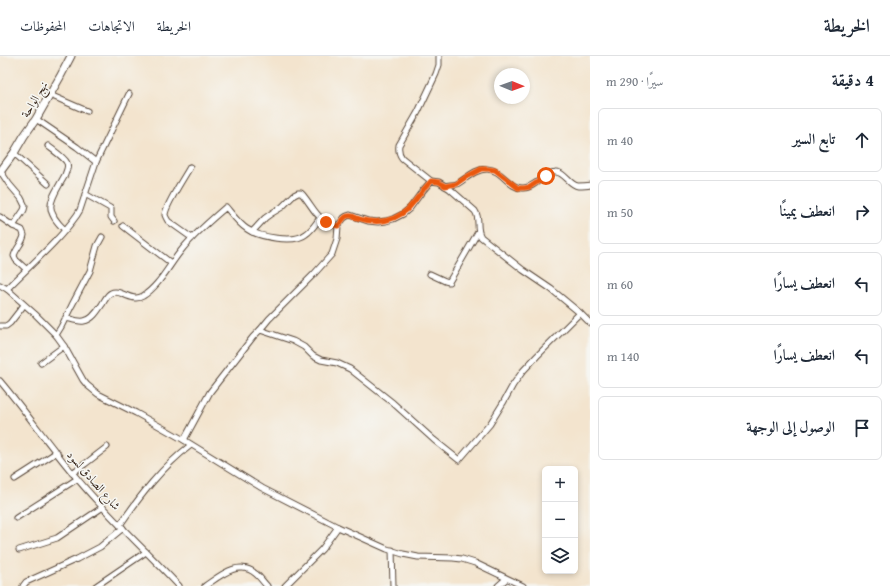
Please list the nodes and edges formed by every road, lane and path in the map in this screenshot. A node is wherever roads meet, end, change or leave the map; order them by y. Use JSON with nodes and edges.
{"nodes":[{"id":1,"x":71,"y":56,"type":"edge"},
{"id":2,"x":439,"y":56,"type":"edge"},
{"id":3,"x":129,"y":94,"type":"dead end"},
{"id":4,"x":50,"y":95,"type":"junction"},
{"id":5,"x":87,"y":111,"type":"dead end"},
{"id":6,"x":36,"y":119,"type":"junction"},
{"id":7,"x":48,"y":146,"type":"dead end"},
{"id":8,"x":14,"y":153,"type":"junction"},
{"id":9,"x":96,"y":162,"type":"junction"},
{"id":10,"x":190,"y":167,"type":"dead end"},
{"id":11,"x":0,"y":172,"type":"edge"},
{"id":12,"x":431,"y":181,"type":"junction"},
{"id":13,"x":48,"y":184,"type":"dead end"},
{"id":14,"x":590,"y":185,"type":"edge"},
{"id":15,"x":445,"y":186,"type":"junction"},
{"id":16,"x":85,"y":194,"type":"junction"},
{"id":17,"x":0,"y":217,"type":"edge"},
{"id":18,"x":320,"y":218,"type":"junction"},
{"id":19,"x":114,"y":221,"type":"dead end"},
{"id":20,"x":13,"y":226,"type":"junction"},
{"id":21,"x":123,"y":226,"type":"dead end"},
{"id":22,"x":338,"y":226,"type":"junction"},
{"id":23,"x":65,"y":230,"type":"junction"},
{"id":24,"x":252,"y":232,"type":"junction"},
{"id":25,"x":478,"y":232,"type":"junction"},
{"id":26,"x":102,"y":237,"type":"dead end"},
{"id":27,"x":192,"y":238,"type":"junction"},
{"id":28,"x":171,"y":263,"type":"junction"},
{"id":29,"x":26,"y":270,"type":"junction"},
{"id":30,"x":430,"y":274,"type":"dead end"},
{"id":31,"x":0,"y":285,"type":"edge"},
{"id":32,"x":7,"y":289,"type":"junction"},
{"id":33,"x":24,"y":305,"type":"junction"},
{"id":34,"x":580,"y":312,"type":"junction"},
{"id":35,"x":66,"y":318,"type":"junction"},
{"id":36,"x":590,"y":322,"type":"edge"},
{"id":37,"x":0,"y":326,"type":"edge"},
{"id":38,"x":260,"y":330,"type":"junction"},
{"id":39,"x":56,"y":335,"type":"junction"},
{"id":40,"x":64,"y":346,"type":"junction"},
{"id":41,"x":41,"y":363,"type":"dead end"},
{"id":42,"x":0,"y":381,"type":"edge"},
{"id":43,"x":184,"y":440,"type":"junction"},
{"id":44,"x":191,"y":445,"type":"junction"},
{"id":45,"x":107,"y":447,"type":"dead end"},
{"id":46,"x":57,"y":452,"type":"junction"},
{"id":47,"x":72,"y":473,"type":"junction"},
{"id":48,"x":77,"y":478,"type":"junction"},
{"id":49,"x":15,"y":479,"type":"dead end"},
{"id":50,"x":103,"y":507,"type":"junction"},
{"id":51,"x":16,"y":518,"type":"dead end"},
{"id":52,"x":122,"y":527,"type":"junction"},
{"id":53,"x":338,"y":527,"type":"junction"},
{"id":54,"x":19,"y":550,"type":"dead end"},
{"id":55,"x":392,"y":550,"type":"junction"},
{"id":56,"x":146,"y":552,"type":"junction"},
{"id":57,"x":506,"y":579,"type":"junction"},
{"id":58,"x":177,"y":585,"type":"edge"},
{"id":59,"x":23,"y":586,"type":"edge"},
{"id":60,"x":96,"y":586,"type":"edge"},
{"id":61,"x":205,"y":586,"type":"edge"},
{"id":62,"x":267,"y":586,"type":"edge"},
{"id":63,"x":285,"y":586,"type":"edge"},
{"id":64,"x":393,"y":586,"type":"edge"},
{"id":65,"x":498,"y":586,"type":"edge"},
{"id":66,"x":523,"y":586,"type":"edge"}],
"edges":[{"from":1,"to":4,"type":"street","name":"نهج الواحة"},
{"from":2,"to":12,"type":"street"},
{"from":3,"to":9,"type":"street"},
{"from":4,"to":5,"type":"street"},
{"from":4,"to":6,"type":"street","name":"نهج الواحة"},
{"from":6,"to":8,"type":"street","name":"نهج الواحة"},
{"from":6,"to":9,"type":"street"},
{"from":7,"to":23,"type":"street"},
{"from":8,"to":11,"type":"street","name":"نهج الواحة"},
{"from":8,"to":13,"type":"street"},
{"from":9,"to":16,"type":"street"},
{"from":10,"to":27,"type":"street"},
{"from":11,"to":20,"type":"street"},
{"from":12,"to":15,"type":"street"},
{"from":12,"to":22,"type":"street"},
{"from":14,"to":15,"type":"street"},
{"from":15,"to":25,"type":"street"},
{"from":16,"to":19,"type":"street"},
{"from":16,"to":23,"type":"street"},
{"from":17,"to":20,"type":"street"},
{"from":18,"to":22,"type":"street"},
{"from":18,"to":24,"type":"street"},
{"from":18,"to":24,"type":"street"},
{"from":20,"to":29,"type":"street"},
{"from":21,"to":28,"type":"street"},
{"from":22,"to":38,"type":"street"},
{"from":23,"to":29,"type":"street"},
{"from":24,"to":27,"type":"street"},
{"from":25,"to":30,"type":"street"},
{"from":25,"to":34,"type":"street"},
{"from":26,"to":35,"type":"street"},
{"from":27,"to":28,"type":"street"},
{"from":28,"to":35,"type":"street"},
{"from":29,"to":32,"type":"street"},
{"from":31,"to":32,"type":"street"},
{"from":32,"to":33,"type":"street"},
{"from":33,"to":37,"type":"street"},
{"from":33,"to":39,"type":"street"},
{"from":34,"to":36,"type":"street"},
{"from":34,"to":38,"type":"street"},
{"from":35,"to":39,"type":"street"},
{"from":38,"to":43,"type":"street"},
{"from":39,"to":40,"type":"street"},
{"from":40,"to":41,"type":"street"},
{"from":40,"to":43,"type":"street"},
{"from":42,"to":46,"type":"street","name":"شارع الصادق لسود"},
{"from":43,"to":44,"type":"street"},
{"from":44,"to":52,"type":"street"},
{"from":44,"to":53,"type":"street"},
{"from":45,"to":47,"type":"street"},
{"from":46,"to":47,"type":"street","name":"شارع الصادق لسود"},
{"from":46,"to":49,"type":"street"},
{"from":47,"to":48,"type":"street","name":"شارع الصادق لسود"},
{"from":48,"to":50,"type":"street","name":"شارع الصادق لسود"},
{"from":48,"to":51,"type":"street"},
{"from":50,"to":52,"type":"street","name":"شارع الصادق لسود"},
{"from":50,"to":54,"type":"street"},
{"from":52,"to":56,"type":"street","name":"شارع الصادق لسود"},
{"from":52,"to":59,"type":"street"},
{"from":53,"to":55,"type":"street"},
{"from":53,"to":63,"type":"street"},
{"from":55,"to":57,"type":"street"},
{"from":55,"to":64,"type":"street"},
{"from":56,"to":58,"type":"street","name":"شارع الصادق لسود"},
{"from":56,"to":60,"type":"street"},
{"from":57,"to":65,"type":"street"},
{"from":57,"to":66,"type":"street"},
{"from":61,"to":62,"type":"street"}]}
